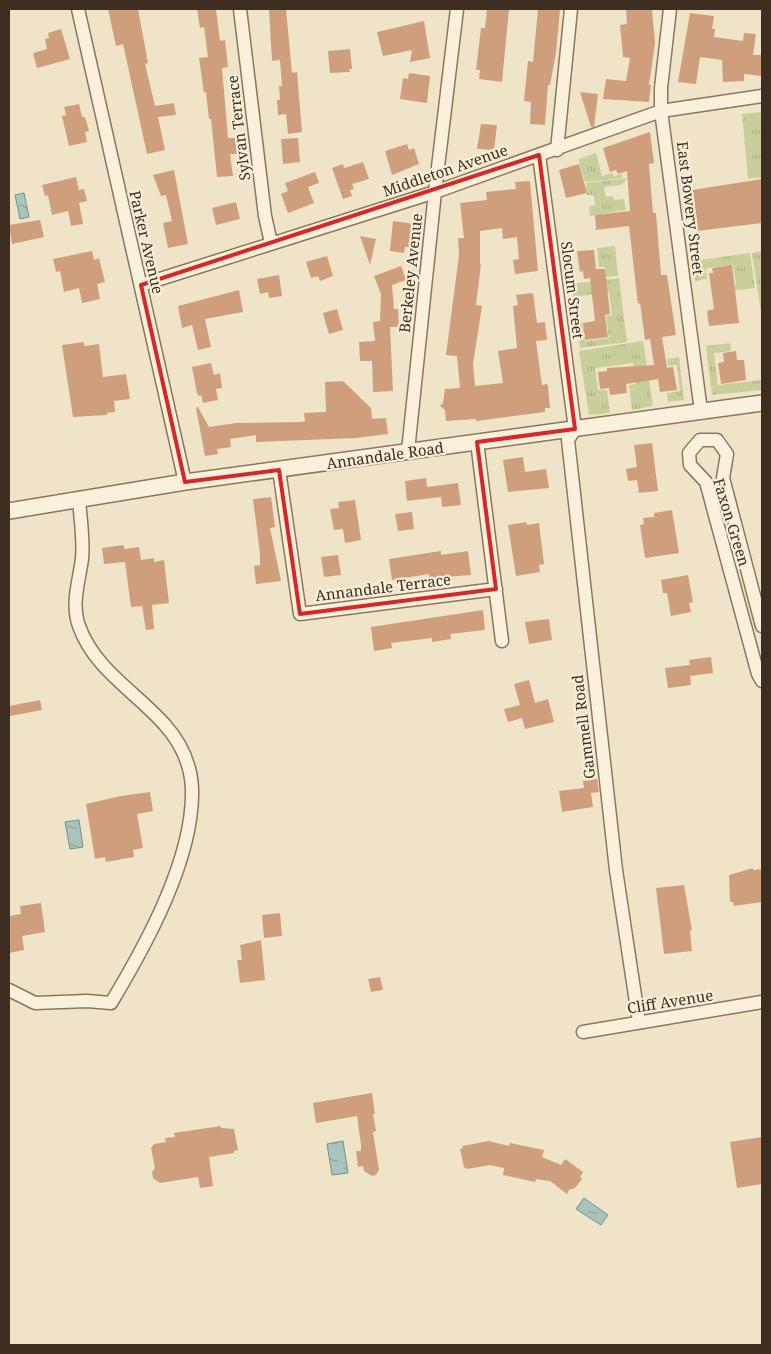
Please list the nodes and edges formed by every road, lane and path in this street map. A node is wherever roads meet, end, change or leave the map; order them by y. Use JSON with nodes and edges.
{"nodes":[{"id":1,"x":78,"y":9,"type":"edge"},
{"id":2,"x":240,"y":9,"type":"edge"},
{"id":3,"x":457,"y":9,"type":"edge"},
{"id":4,"x":571,"y":9,"type":"edge"},
{"id":5,"x":670,"y":9,"type":"edge"},
{"id":6,"x":762,"y":96,"type":"edge"},
{"id":7,"x":661,"y":111,"type":"junction"},
{"id":8,"x":557,"y":150,"type":"junction"},
{"id":9,"x":539,"y":155,"type":"junction"},
{"id":10,"x":435,"y":192,"type":"junction"},
{"id":11,"x":271,"y":243,"type":"junction"},
{"id":12,"x":141,"y":285,"type":"junction"},
{"id":13,"x":762,"y":404,"type":"edge"},
{"id":14,"x":701,"y":412,"type":"junction"},
{"id":15,"x":575,"y":429,"type":"junction"},
{"id":16,"x":477,"y":442,"type":"junction"},
{"id":17,"x":408,"y":451,"type":"junction"},
{"id":18,"x":279,"y":470,"type":"junction"},
{"id":19,"x":185,"y":482,"type":"junction"},
{"id":20,"x":79,"y":498,"type":"junction"},
{"id":21,"x":9,"y":511,"type":"edge"},
{"id":22,"x":496,"y":589,"type":"junction"},
{"id":23,"x":762,"y":626,"type":"edge"},
{"id":24,"x":502,"y":641,"type":"dead end"},
{"id":25,"x":762,"y":681,"type":"edge"},
{"id":26,"x":9,"y":990,"type":"edge"},
{"id":27,"x":762,"y":1002,"type":"edge"},
{"id":28,"x":639,"y":1022,"type":"junction"},
{"id":29,"x":583,"y":1032,"type":"dead end"}],
"edges":[{"from":1,"to":12,"type":"street","name":"Parker Avenue"},
{"from":2,"to":11,"type":"street","name":"Sylvan Terrace"},
{"from":3,"to":10,"type":"street","name":"Berkeley Avenue"},
{"from":4,"to":8,"type":"street"},
{"from":5,"to":7,"type":"street","name":"East Bowery Street"},
{"from":6,"to":7,"type":"street","name":"Middleton Avenue"},
{"from":7,"to":8,"type":"street","name":"Middleton Avenue"},
{"from":7,"to":14,"type":"street","name":"East Bowery Street"},
{"from":8,"to":9,"type":"street","name":"Middleton Avenue"},
{"from":9,"to":10,"type":"street","name":"Middleton Avenue"},
{"from":9,"to":15,"type":"street","name":"Slocum Street"},
{"from":10,"to":11,"type":"street","name":"Middleton Avenue"},
{"from":10,"to":17,"type":"street","name":"Berkeley Avenue"},
{"from":11,"to":12,"type":"street","name":"Middleton Avenue"},
{"from":12,"to":19,"type":"street","name":"Parker Avenue"},
{"from":13,"to":14,"type":"street","name":"Annandale Road"},
{"from":14,"to":15,"type":"street","name":"Annandale Road"},
{"from":15,"to":16,"type":"street","name":"Annandale Road"},
{"from":15,"to":28,"type":"street","name":"Gammell Road"},
{"from":16,"to":17,"type":"street","name":"Annandale Road"},
{"from":16,"to":22,"type":"street"},
{"from":17,"to":18,"type":"street","name":"Annandale Road"},
{"from":18,"to":19,"type":"street","name":"Annandale Road"},
{"from":18,"to":22,"type":"street","name":"Annandale Terrace"},
{"from":19,"to":20,"type":"street","name":"Annandale Road"},
{"from":20,"to":21,"type":"street","name":"Annandale Road"},
{"from":20,"to":26,"type":"street"},
{"from":22,"to":24,"type":"street"},
{"from":23,"to":25,"type":"street","name":"Faxon Green"},
{"from":27,"to":28,"type":"street","name":"Cliff Avenue"},
{"from":28,"to":29,"type":"street","name":"Cliff Avenue"}]}
